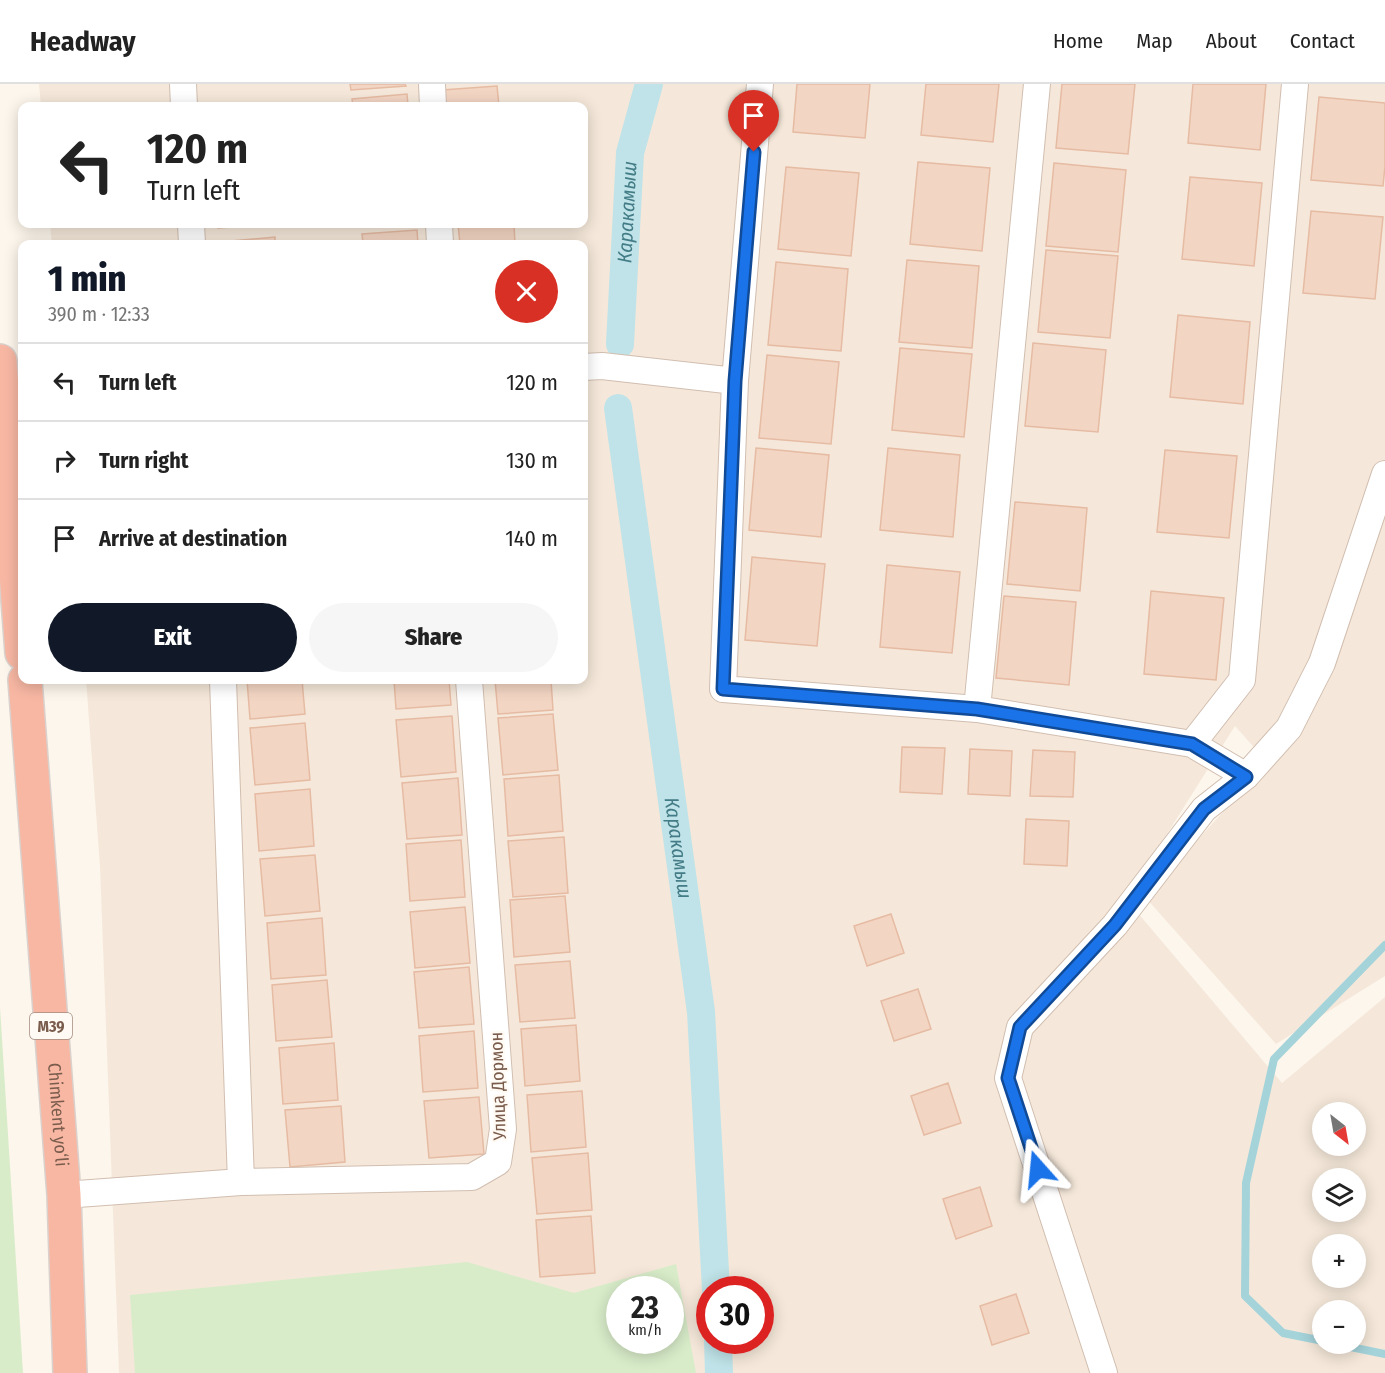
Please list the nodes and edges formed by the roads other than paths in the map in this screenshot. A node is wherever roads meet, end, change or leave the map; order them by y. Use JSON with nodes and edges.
{"nodes":[{"id":1,"x":183,"y":84,"type":"edge"},
{"id":2,"x":432,"y":84,"type":"edge"},
{"id":3,"x":760,"y":84,"type":"edge"},
{"id":4,"x":1037,"y":84,"type":"edge"},
{"id":5,"x":1295,"y":84,"type":"edge"},
{"id":6,"x":184,"y":102,"type":"edge"},
{"id":7,"x":433,"y":102,"type":"edge"},
{"id":8,"x":588,"y":367,"type":"edge"},
{"id":9,"x":8,"y":380,"type":"edge"},
{"id":10,"x":735,"y":381,"type":"junction"},
{"id":11,"x":1385,"y":474,"type":"edge"},
{"id":12,"x":18,"y":575,"type":"edge"},
{"id":13,"x":24,"y":684,"type":"edge"},
{"id":14,"x":223,"y":684,"type":"edge"},
{"id":15,"x":470,"y":684,"type":"edge"},
{"id":16,"x":977,"y":709,"type":"junction"},
{"id":17,"x":1192,"y":744,"type":"junction"},
{"id":18,"x":1246,"y":777,"type":"junction"},
{"id":19,"x":241,"y":1182,"type":"junction"},
{"id":20,"x":64,"y":1195,"type":"junction"},
{"id":21,"x":70,"y":1373,"type":"edge"},
{"id":22,"x":1104,"y":1373,"type":"edge"}],
"edges":[{"from":1,"to":6,"type":"street"},
{"from":2,"to":7,"type":"street"},
{"from":3,"to":10,"type":"street"},
{"from":4,"to":16,"type":"street"},
{"from":5,"to":17,"type":"street"},
{"from":8,"to":10,"type":"street"},
{"from":9,"to":12,"type":"highway"},
{"from":10,"to":16,"type":"street"},
{"from":11,"to":18,"type":"street"},
{"from":13,"to":20,"type":"highway","name":"Chimkent yo‘li","number":"M39"},
{"from":14,"to":19,"type":"street"},
{"from":15,"to":19,"type":"street","name":"Улица Дормон"},
{"from":16,"to":17,"type":"street"},
{"from":17,"to":18,"type":"street"},
{"from":18,"to":22,"type":"street"},
{"from":19,"to":20,"type":"street","name":"Улица Дормон"},
{"from":20,"to":21,"type":"highway","name":"Chimkent yo‘li","number":"M39"}]}
